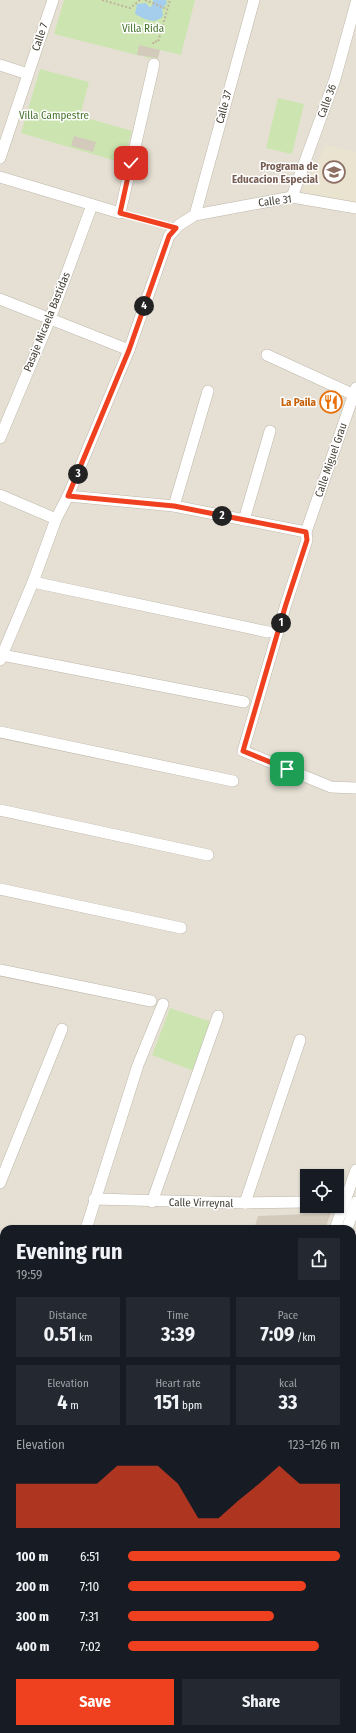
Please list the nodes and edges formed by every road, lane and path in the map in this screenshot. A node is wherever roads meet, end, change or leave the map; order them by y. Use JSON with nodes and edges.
{"nodes":[{"id":1,"x":53,"y":0,"type":"edge"},
{"id":2,"x":102,"y":0,"type":"edge"},
{"id":3,"x":137,"y":0,"type":"edge"},
{"id":4,"x":145,"y":0,"type":"edge"},
{"id":5,"x":170,"y":0,"type":"edge"},
{"id":6,"x":254,"y":0,"type":"edge"},
{"id":7,"x":356,"y":3,"type":"edge"},
{"id":8,"x":167,"y":8,"type":"junction"},
{"id":9,"x":153,"y":44,"type":"dead end"},
{"id":10,"x":154,"y":64,"type":"dead end"},
{"id":11,"x":0,"y":65,"type":"edge"},
{"id":12,"x":28,"y":74,"type":"junction"},
{"id":13,"x":0,"y":158,"type":"edge"},
{"id":14,"x":0,"y":177,"type":"edge"},
{"id":15,"x":292,"y":197,"type":"junction"},
{"id":16,"x":92,"y":205,"type":"junction"},
{"id":17,"x":356,"y":208,"type":"edge"},
{"id":18,"x":120,"y":213,"type":"junction"},
{"id":19,"x":195,"y":215,"type":"junction"},
{"id":20,"x":176,"y":228,"type":"junction"},
{"id":21,"x":0,"y":299,"type":"edge"},
{"id":22,"x":50,"y":319,"type":"junction"},
{"id":23,"x":129,"y":350,"type":"junction"},
{"id":24,"x":267,"y":355,"type":"dead end"},
{"id":25,"x":208,"y":391,"type":"dead end"},
{"id":26,"x":355,"y":392,"type":"edge"},
{"id":27,"x":270,"y":431,"type":"dead end"},
{"id":28,"x":0,"y":438,"type":"edge"},
{"id":29,"x":0,"y":495,"type":"edge"},
{"id":30,"x":68,"y":496,"type":"junction"},
{"id":31,"x":174,"y":506,"type":"junction"},
{"id":32,"x":56,"y":519,"type":"junction"},
{"id":33,"x":244,"y":520,"type":"junction"},
{"id":34,"x":306,"y":532,"type":"junction"},
{"id":35,"x":33,"y":582,"type":"junction"},
{"id":36,"x":268,"y":632,"type":"dead end"},
{"id":37,"x":4,"y":637,"type":"edge"},
{"id":38,"x":1,"y":657,"type":"edge"},
{"id":39,"x":244,"y":702,"type":"dead end"},
{"id":40,"x":0,"y":732,"type":"edge"},
{"id":41,"x":233,"y":781,"type":"dead end"},
{"id":42,"x":356,"y":788,"type":"edge"},
{"id":43,"x":0,"y":810,"type":"edge"},
{"id":44,"x":208,"y":855,"type":"dead end"},
{"id":45,"x":0,"y":889,"type":"edge"},
{"id":46,"x":181,"y":928,"type":"dead end"},
{"id":47,"x":0,"y":970,"type":"edge"},
{"id":48,"x":151,"y":1001,"type":"dead end"},
{"id":49,"x":163,"y":1004,"type":"dead end"},
{"id":50,"x":218,"y":1016,"type":"dead end"},
{"id":51,"x":62,"y":1029,"type":"dead end"},
{"id":52,"x":300,"y":1040,"type":"dead end"},
{"id":53,"x":356,"y":1170,"type":"edge"},
{"id":54,"x":0,"y":1183,"type":"edge"},
{"id":55,"x":94,"y":1200,"type":"junction"},
{"id":56,"x":152,"y":1202,"type":"junction"},
{"id":57,"x":300,"y":1202,"type":"edge"},
{"id":58,"x":346,"y":1202,"type":"edge"},
{"id":59,"x":245,"y":1204,"type":"junction"},
{"id":60,"x":87,"y":1225,"type":"edge"},
{"id":61,"x":337,"y":1225,"type":"edge"},
{"id":62,"x":347,"y":1225,"type":"edge"}],
"edges":[{"from":1,"to":12,"type":"street","name":"Calle 7"},
{"from":2,"to":3,"type":"path"},
{"from":4,"to":8,"type":"path"},
{"from":5,"to":8,"type":"path"},
{"from":6,"to":19,"type":"street","name":"Calle 37"},
{"from":7,"to":15,"type":"street","name":"Calle 36"},
{"from":8,"to":9,"type":"path"},
{"from":10,"to":18,"type":"street"},
{"from":11,"to":12,"type":"street"},
{"from":12,"to":13,"type":"street","name":"Calle 7"},
{"from":14,"to":16,"type":"street"},
{"from":15,"to":17,"type":"street","name":"Calle 31"},
{"from":15,"to":19,"type":"street","name":"Calle 31"},
{"from":16,"to":18,"type":"street"},
{"from":16,"to":22,"type":"street","name":"Pasaje Micaela Bastidas"},
{"from":18,"to":20,"type":"path"},
{"from":19,"to":20,"type":"street"},
{"from":20,"to":23,"type":"street"},
{"from":21,"to":22,"type":"street"},
{"from":22,"to":23,"type":"street"},
{"from":22,"to":28,"type":"street","name":"Pasaje Micaela Bastidas"},
{"from":23,"to":30,"type":"street"},
{"from":24,"to":26,"type":"street"},
{"from":25,"to":31,"type":"street"},
{"from":26,"to":34,"type":"street","name":"Calle Miguel Grau"},
{"from":27,"to":33,"type":"street"},
{"from":29,"to":32,"type":"street"},
{"from":30,"to":31,"type":"street"},
{"from":30,"to":32,"type":"street"},
{"from":31,"to":33,"type":"street"},
{"from":32,"to":35,"type":"street"},
{"from":33,"to":34,"type":"street"},
{"from":34,"to":42,"type":"street","name":"Calle Miguel Grau"},
{"from":35,"to":36,"type":"street"},
{"from":35,"to":37,"type":"street"},
{"from":37,"to":38,"type":"street"},
{"from":38,"to":39,"type":"street"},
{"from":40,"to":41,"type":"street"},
{"from":43,"to":44,"type":"street"},
{"from":45,"to":46,"type":"street"},
{"from":47,"to":48,"type":"street"},
{"from":49,"to":55,"type":"street"},
{"from":50,"to":56,"type":"street"},
{"from":51,"to":54,"type":"street"},
{"from":52,"to":59,"type":"street"},
{"from":53,"to":58,"type":"street"},
{"from":55,"to":56,"type":"street","name":"Calle Virreynal"},
{"from":55,"to":60,"type":"street"},
{"from":56,"to":59,"type":"street","name":"Calle Virreynal"},
{"from":57,"to":59,"type":"street","name":"Calle Virreynal"},
{"from":58,"to":61,"type":"street"},
{"from":58,"to":62,"type":"street"}]}
